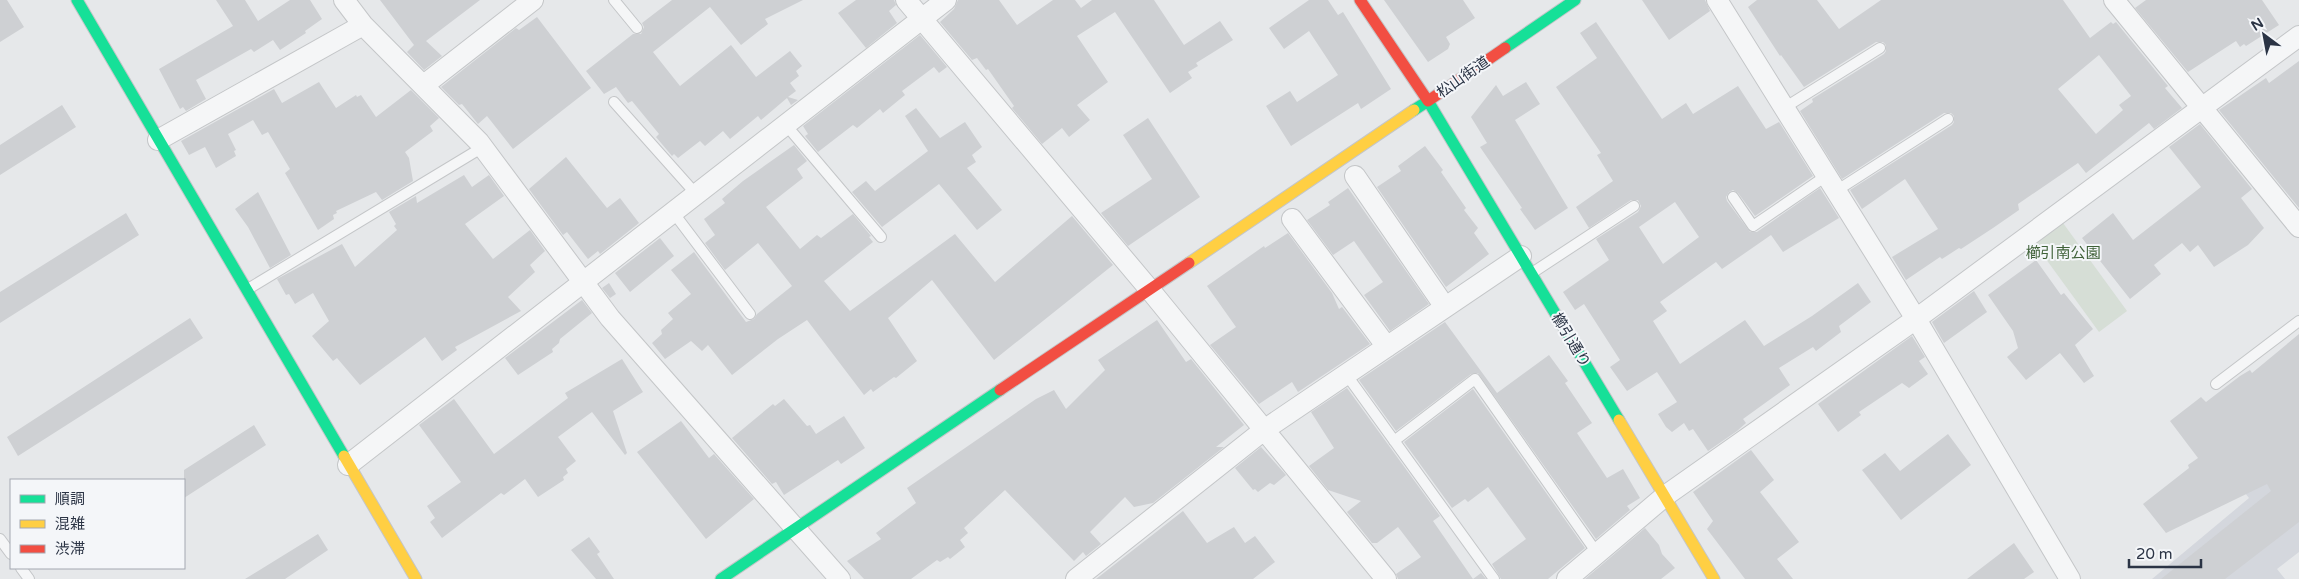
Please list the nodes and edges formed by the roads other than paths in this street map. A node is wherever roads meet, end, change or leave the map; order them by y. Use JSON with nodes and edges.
{"nodes":[{"id":1,"x":77,"y":0,"type":"edge"},
{"id":2,"x":344,"y":0,"type":"edge"},
{"id":3,"x":533,"y":0,"type":"edge"},
{"id":4,"x":614,"y":0,"type":"edge"},
{"id":5,"x":906,"y":0,"type":"edge"},
{"id":6,"x":946,"y":0,"type":"edge"},
{"id":7,"x":1360,"y":0,"type":"edge"},
{"id":8,"x":1575,"y":0,"type":"edge"},
{"id":9,"x":1717,"y":0,"type":"edge"},
{"id":10,"x":2114,"y":0,"type":"edge"},
{"id":11,"x":922,"y":19,"type":"junction"},
{"id":12,"x":363,"y":25,"type":"junction"},
{"id":13,"x":636,"y":28,"type":"dead end"},
{"id":14,"x":2299,"y":36,"type":"edge"},
{"id":15,"x":1880,"y":48,"type":"dead end"},
{"id":16,"x":424,"y":85,"type":"junction"},
{"id":17,"x":614,"y":102,"type":"dead end"},
{"id":18,"x":1428,"y":102,"type":"junction"},
{"id":19,"x":2203,"y":107,"type":"junction"},
{"id":20,"x":1784,"y":108,"type":"junction"},
{"id":21,"x":1948,"y":119,"type":"dead end"},
{"id":22,"x":786,"y":125,"type":"junction"},
{"id":23,"x":158,"y":140,"type":"junction"},
{"id":24,"x":483,"y":147,"type":"junction"},
{"id":25,"x":1356,"y":176,"type":"dead end"},
{"id":26,"x":1831,"y":183,"type":"junction"},
{"id":27,"x":696,"y":194,"type":"junction"},
{"id":28,"x":1733,"y":197,"type":"dead end"},
{"id":29,"x":1634,"y":206,"type":"dead end"},
{"id":30,"x":673,"y":212,"type":"junction"},
{"id":31,"x":1292,"y":219,"type":"dead end"},
{"id":32,"x":2299,"y":227,"type":"edge"},
{"id":33,"x":881,"y":238,"type":"dead end"},
{"id":34,"x":1520,"y":256,"type":"junction"},
{"id":35,"x":1531,"y":274,"type":"junction"},
{"id":36,"x":583,"y":282,"type":"junction"},
{"id":37,"x":247,"y":290,"type":"junction"},
{"id":38,"x":1150,"y":290,"type":"junction"},
{"id":39,"x":1445,"y":307,"type":"junction"},
{"id":40,"x":750,"y":314,"type":"dead end"},
{"id":41,"x":1916,"y":319,"type":"junction"},
{"id":42,"x":2299,"y":321,"type":"edge"},
{"id":43,"x":1387,"y":347,"type":"junction"},
{"id":44,"x":1346,"y":374,"type":"junction"},
{"id":45,"x":2216,"y":384,"type":"dead end"},
{"id":46,"x":1264,"y":430,"type":"junction"},
{"id":47,"x":1394,"y":441,"type":"junction"},
{"id":48,"x":348,"y":465,"type":"junction"},
{"id":49,"x":1665,"y":496,"type":"junction"},
{"id":50,"x":796,"y":529,"type":"junction"},
{"id":51,"x":0,"y":538,"type":"edge"},
{"id":52,"x":10,"y":553,"type":"edge"},
{"id":53,"x":1597,"y":553,"type":"junction"},
{"id":54,"x":416,"y":579,"type":"edge"},
{"id":55,"x":721,"y":579,"type":"edge"},
{"id":56,"x":840,"y":579,"type":"edge"},
{"id":57,"x":1076,"y":579,"type":"edge"},
{"id":58,"x":1386,"y":579,"type":"edge"},
{"id":59,"x":1494,"y":579,"type":"edge"},
{"id":60,"x":1567,"y":579,"type":"edge"},
{"id":61,"x":1714,"y":579,"type":"edge"},
{"id":62,"x":2070,"y":579,"type":"edge"}],
"edges":[{"from":1,"to":23,"type":"street"},
{"from":2,"to":12,"type":"street"},
{"from":3,"to":16,"type":"street"},
{"from":4,"to":13,"type":"lane"},
{"from":5,"to":11,"type":"street"},
{"from":6,"to":11,"type":"street"},
{"from":7,"to":18,"type":"street","name":"松山街道"},
{"from":8,"to":18,"type":"street","name":"松山街道"},
{"from":9,"to":20,"type":"street"},
{"from":10,"to":19,"type":"street"},
{"from":11,"to":22,"type":"street"},
{"from":11,"to":38,"type":"street"},
{"from":12,"to":16,"type":"street"},
{"from":12,"to":23,"type":"street"},
{"from":14,"to":19,"type":"street"},
{"from":15,"to":20,"type":"lane"},
{"from":16,"to":24,"type":"street"},
{"from":17,"to":27,"type":"lane"},
{"from":18,"to":34,"type":"street","name":"櫛引通り"},
{"from":18,"to":38,"type":"street"},
{"from":19,"to":32,"type":"street"},
{"from":19,"to":41,"type":"street"},
{"from":20,"to":26,"type":"street"},
{"from":21,"to":26,"type":"lane"},
{"from":22,"to":27,"type":"street"},
{"from":22,"to":33,"type":"lane"},
{"from":23,"to":37,"type":"street"},
{"from":24,"to":36,"type":"street"},
{"from":24,"to":37,"type":"lane"},
{"from":25,"to":39,"type":"street"},
{"from":26,"to":28,"type":"lane"},
{"from":26,"to":41,"type":"street"},
{"from":27,"to":30,"type":"street"},
{"from":29,"to":35,"type":"lane"},
{"from":30,"to":36,"type":"street"},
{"from":30,"to":40,"type":"lane"},
{"from":31,"to":43,"type":"street"},
{"from":34,"to":35,"type":"street","name":"櫛引通り"},
{"from":34,"to":39,"type":"street"},
{"from":35,"to":49,"type":"street","name":"櫛引通り"},
{"from":36,"to":48,"type":"street"},
{"from":36,"to":50,"type":"street"},
{"from":37,"to":48,"type":"street"},
{"from":38,"to":46,"type":"street"},
{"from":38,"to":50,"type":"street"},
{"from":39,"to":43,"type":"street"},
{"from":41,"to":49,"type":"street"},
{"from":41,"to":62,"type":"street"},
{"from":42,"to":45,"type":"lane"},
{"from":43,"to":44,"type":"street"},
{"from":44,"to":46,"type":"street"},
{"from":44,"to":47,"type":"lane"},
{"from":46,"to":57,"type":"street"},
{"from":46,"to":58,"type":"street"},
{"from":47,"to":53,"type":"lane"},
{"from":47,"to":59,"type":"lane"},
{"from":48,"to":54,"type":"street"},
{"from":49,"to":53,"type":"street"},
{"from":49,"to":61,"type":"street","name":"櫛引通り"},
{"from":50,"to":55,"type":"street"},
{"from":50,"to":56,"type":"street"},
{"from":51,"to":52,"type":"lane"},
{"from":53,"to":60,"type":"street"}]}
